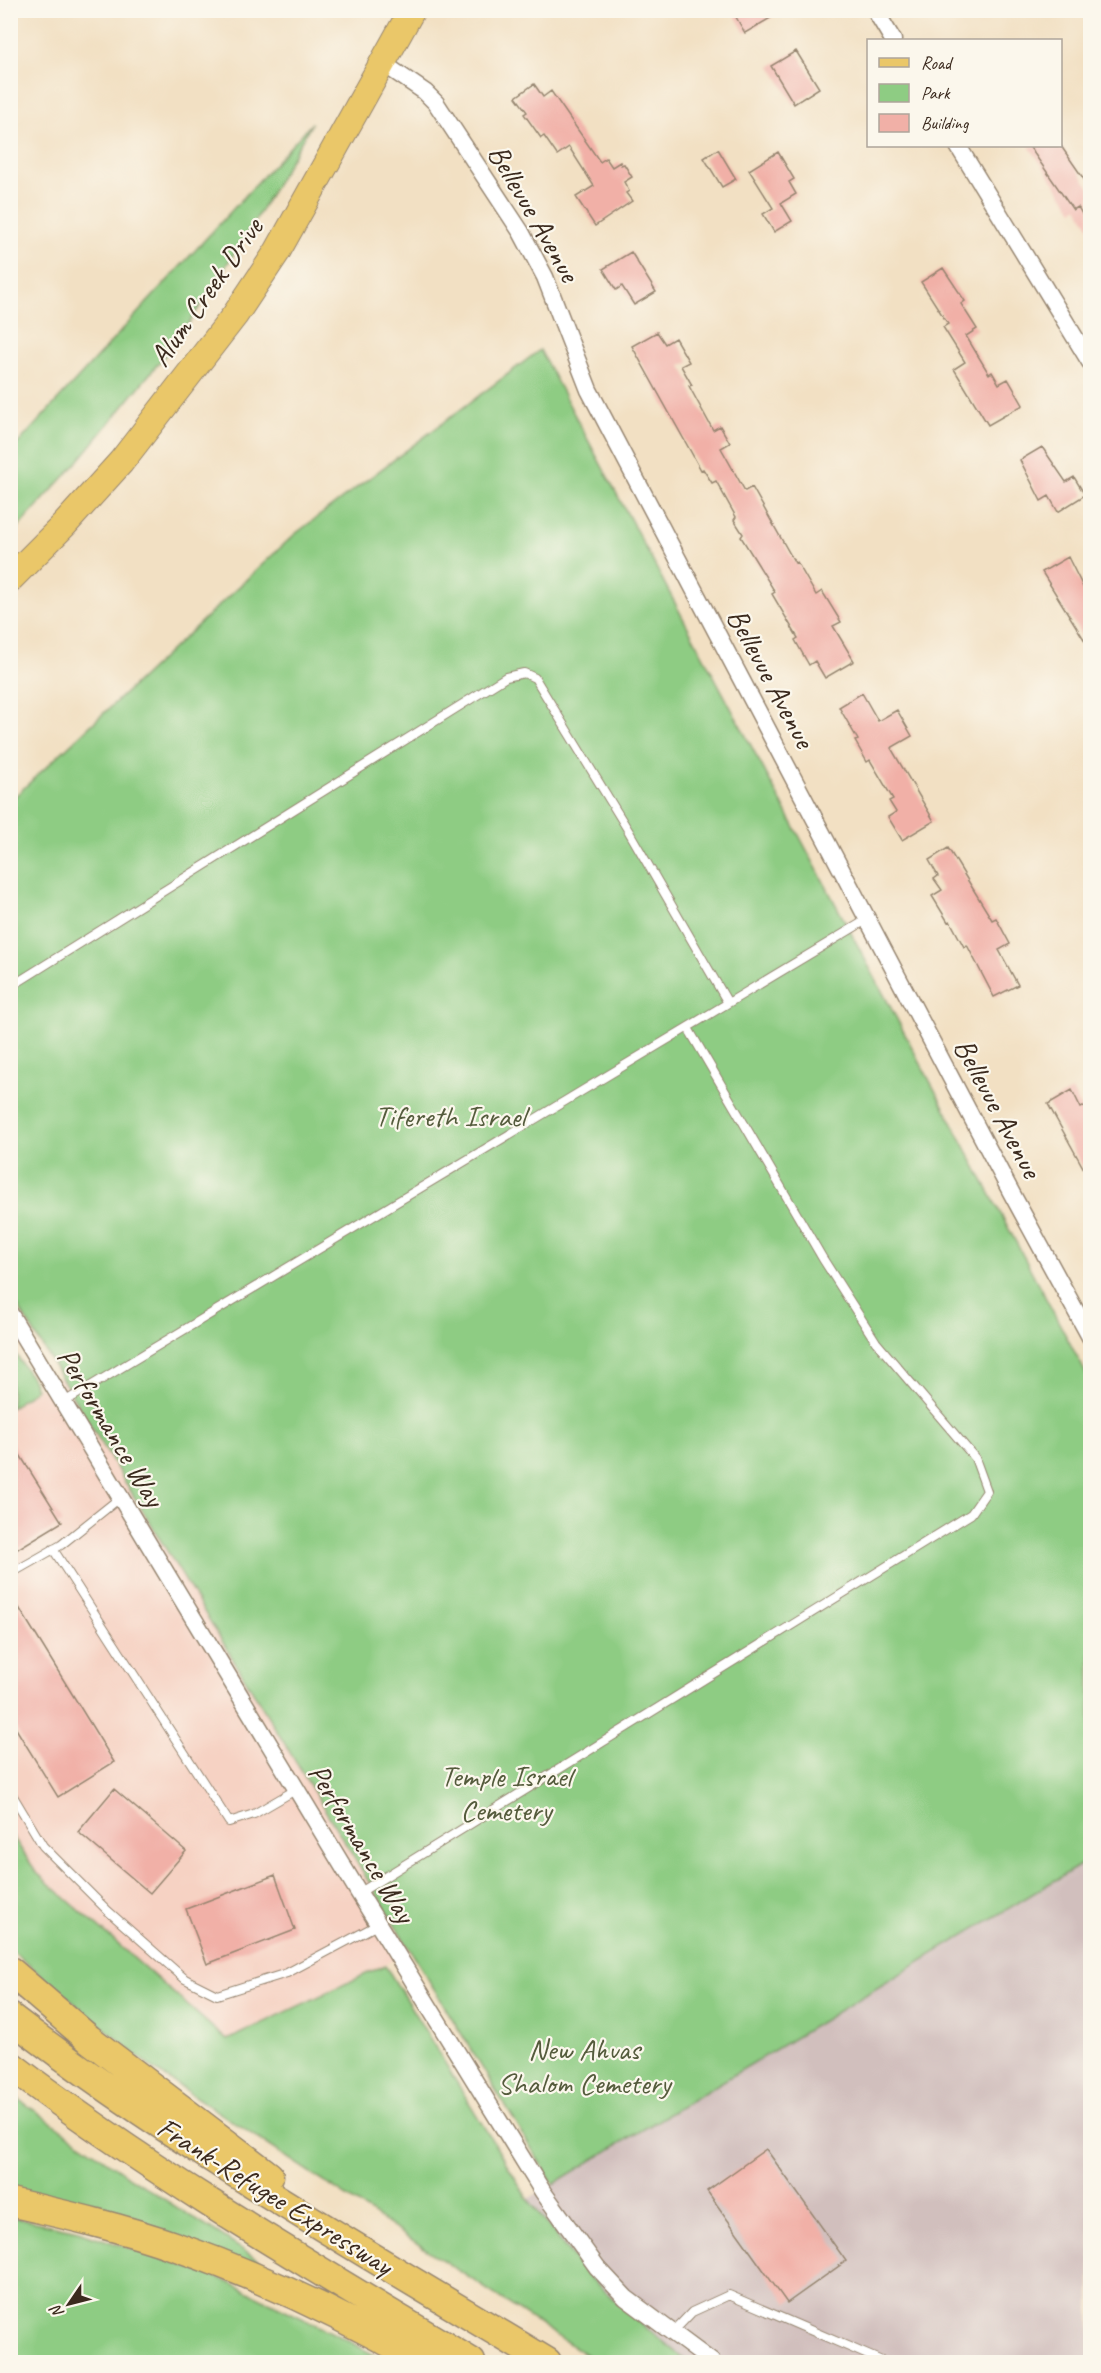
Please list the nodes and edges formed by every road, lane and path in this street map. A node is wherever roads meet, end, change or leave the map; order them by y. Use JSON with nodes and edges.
{"nodes":[{"id":1,"x":412,"y":10,"type":"edge"},
{"id":2,"x":875,"y":10,"type":"edge"},
{"id":3,"x":892,"y":39,"type":"edge"},
{"id":4,"x":384,"y":64,"type":"junction"},
{"id":5,"x":959,"y":147,"type":"edge"},
{"id":6,"x":1090,"y":362,"type":"edge"},
{"id":7,"x":10,"y":579,"type":"edge"},
{"id":8,"x":868,"y":919,"type":"junction"},
{"id":9,"x":10,"y":987,"type":"edge"},
{"id":10,"x":728,"y":1003,"type":"junction"},
{"id":11,"x":688,"y":1028,"type":"junction"},
{"id":12,"x":10,"y":1314,"type":"edge"},
{"id":13,"x":1090,"y":1337,"type":"edge"},
{"id":14,"x":64,"y":1402,"type":"junction"},
{"id":15,"x":121,"y":1497,"type":"junction"},
{"id":16,"x":53,"y":1549,"type":"junction"},
{"id":17,"x":10,"y":1574,"type":"edge"},
{"id":18,"x":298,"y":1789,"type":"junction"},
{"id":19,"x":10,"y":1791,"type":"edge"},
{"id":20,"x":359,"y":1893,"type":"junction"},
{"id":21,"x":379,"y":1924,"type":"junction"},
{"id":22,"x":10,"y":1971,"type":"edge"},
{"id":23,"x":10,"y":2017,"type":"edge"},
{"id":24,"x":10,"y":2065,"type":"edge"},
{"id":25,"x":10,"y":2202,"type":"edge"},
{"id":26,"x":320,"y":2225,"type":"junction"},
{"id":27,"x":672,"y":2333,"type":"junction"},
{"id":28,"x":424,"y":2362,"type":"edge"},
{"id":29,"x":471,"y":2362,"type":"edge"},
{"id":30,"x":547,"y":2362,"type":"edge"},
{"id":31,"x":712,"y":2362,"type":"edge"},
{"id":32,"x":884,"y":2362,"type":"edge"}],
"edges":[{"from":1,"to":4,"type":"main road","name":"Alum Creek Drive"},
{"from":2,"to":3,"type":"street"},
{"from":4,"to":7,"type":"main road","name":"Alum Creek Drive"},
{"from":4,"to":8,"type":"street","name":"Bellevue Avenue"},
{"from":5,"to":6,"type":"street"},
{"from":8,"to":10,"type":"lane"},
{"from":8,"to":13,"type":"street","name":"Bellevue Avenue"},
{"from":9,"to":10,"type":"lane"},
{"from":10,"to":11,"type":"lane"},
{"from":11,"to":14,"type":"lane"},
{"from":11,"to":20,"type":"lane"},
{"from":12,"to":14,"type":"street","name":"Performance Way"},
{"from":14,"to":15,"type":"street","name":"Performance Way"},
{"from":15,"to":16,"type":"lane"},
{"from":15,"to":18,"type":"street","name":"Performance Way"},
{"from":16,"to":17,"type":"lane"},
{"from":16,"to":18,"type":"lane"},
{"from":18,"to":20,"type":"street","name":"Performance Way"},
{"from":19,"to":21,"type":"lane"},
{"from":20,"to":21,"type":"street","name":"Performance Way"},
{"from":21,"to":27,"type":"street","name":"Performance Way"},
{"from":22,"to":26,"type":"highway"},
{"from":23,"to":26,"type":"highway","name":"Frank-Refugee Expressway"},
{"from":24,"to":29,"type":"highway","name":"Frank-Refugee Expressway"},
{"from":25,"to":28,"type":"highway"},
{"from":26,"to":30,"type":"highway","name":"Frank-Refugee Expressway"},
{"from":27,"to":31,"type":"street","name":"Performance Way"},
{"from":27,"to":32,"type":"lane"}]}
